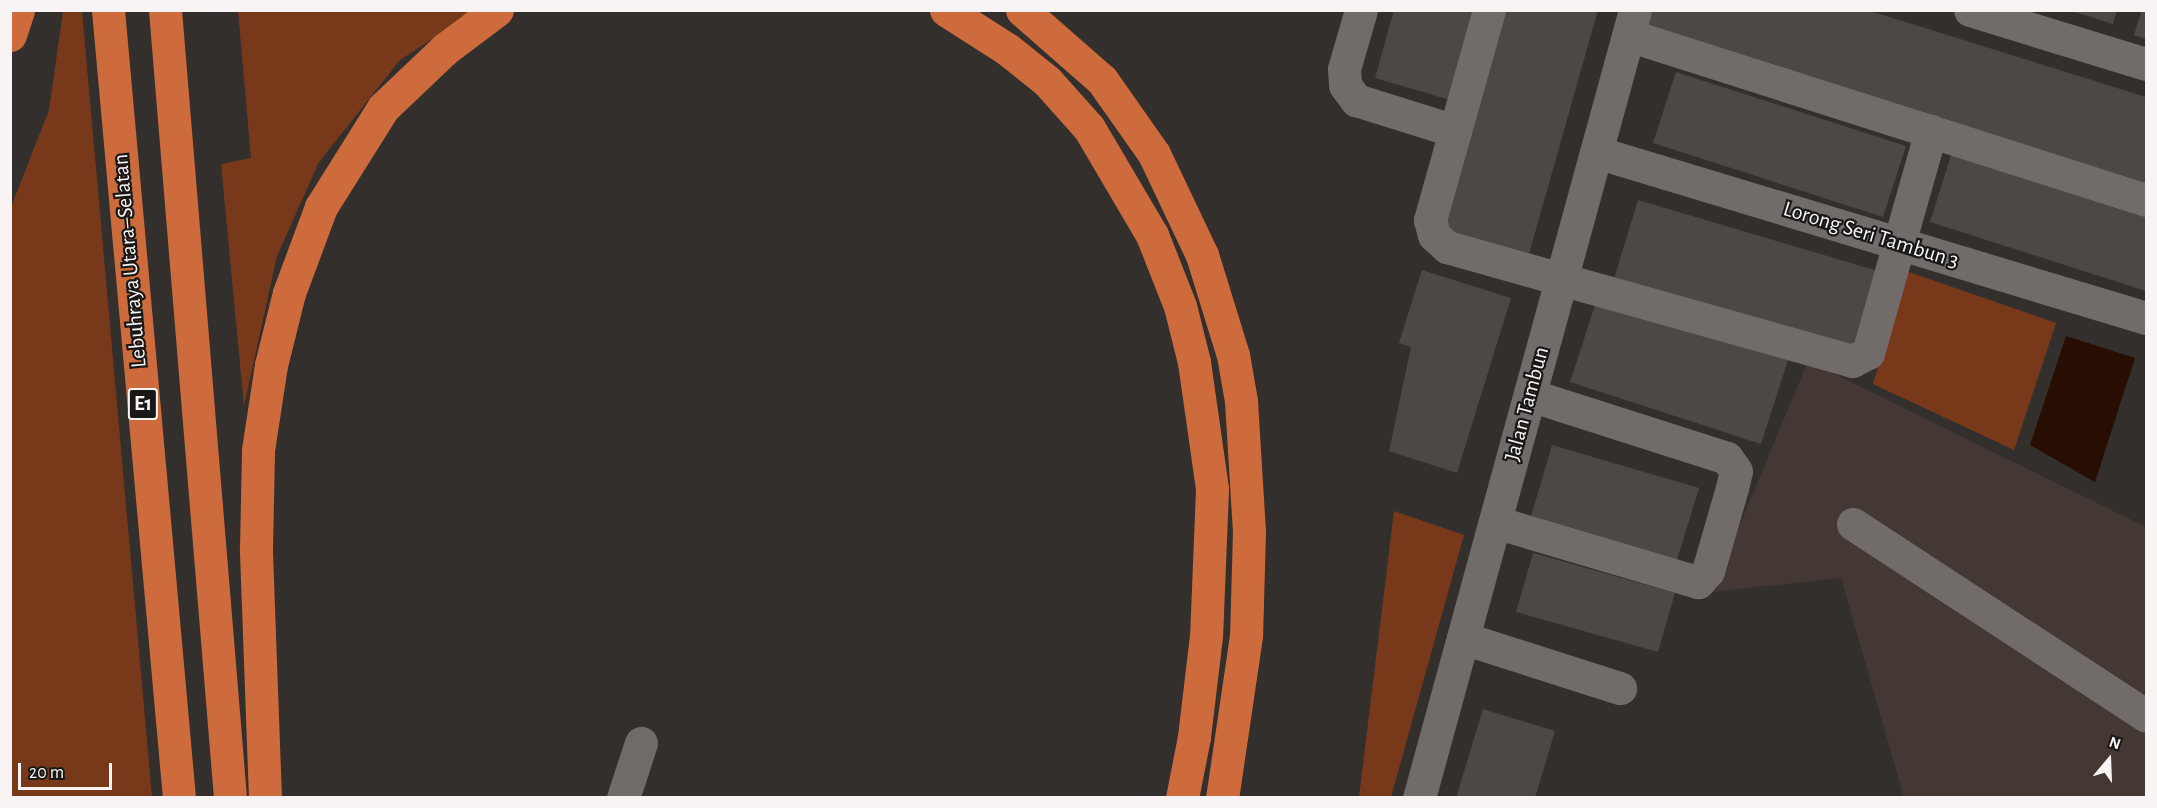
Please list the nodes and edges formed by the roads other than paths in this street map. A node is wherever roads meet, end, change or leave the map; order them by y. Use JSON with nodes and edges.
{"nodes":[{"id":1,"x":18,"y":10,"type":"edge"},
{"id":2,"x":108,"y":10,"type":"edge"},
{"id":3,"x":165,"y":10,"type":"edge"},
{"id":4,"x":497,"y":10,"type":"edge"},
{"id":5,"x":946,"y":10,"type":"edge"},
{"id":6,"x":1022,"y":10,"type":"edge"},
{"id":7,"x":1361,"y":10,"type":"edge"},
{"id":8,"x":1489,"y":10,"type":"edge"},
{"id":9,"x":1970,"y":10,"type":"edge"},
{"id":10,"x":1632,"y":23,"type":"edge"},
{"id":11,"x":10,"y":35,"type":"edge"},
{"id":12,"x":2146,"y":64,"type":"edge"},
{"id":13,"x":1455,"y":131,"type":"junction"},
{"id":14,"x":1931,"y":131,"type":"junction"},
{"id":15,"x":1596,"y":152,"type":"junction"},
{"id":16,"x":2146,"y":200,"type":"edge"},
{"id":17,"x":1900,"y":244,"type":"junction"},
{"id":18,"x":1558,"y":279,"type":"junction"},
{"id":19,"x":2146,"y":318,"type":"edge"},
{"id":20,"x":1530,"y":395,"type":"junction"},
{"id":21,"x":1495,"y":522,"type":"junction"},
{"id":22,"x":1853,"y":524,"type":"dead end"},
{"id":23,"x":1463,"y":638,"type":"junction"},
{"id":24,"x":1620,"y":688,"type":"dead end"},
{"id":25,"x":2146,"y":716,"type":"edge"},
{"id":26,"x":641,"y":743,"type":"dead end"},
{"id":27,"x":178,"y":798,"type":"edge"},
{"id":28,"x":230,"y":798,"type":"edge"},
{"id":29,"x":265,"y":798,"type":"edge"},
{"id":30,"x":623,"y":798,"type":"edge"},
{"id":31,"x":1182,"y":798,"type":"edge"},
{"id":32,"x":1222,"y":798,"type":"edge"},
{"id":33,"x":1419,"y":798,"type":"edge"}],
"edges":[{"from":1,"to":11,"type":"highway"},
{"from":2,"to":27,"type":"highway","name":"Lebuhraya Utara–Selatan","number":"E1"},
{"from":3,"to":28,"type":"highway"},
{"from":4,"to":29,"type":"highway"},
{"from":5,"to":31,"type":"highway"},
{"from":6,"to":32,"type":"highway"},
{"from":7,"to":13,"type":"street"},
{"from":8,"to":13,"type":"street"},
{"from":9,"to":12,"type":"street"},
{"from":10,"to":14,"type":"street"},
{"from":10,"to":15,"type":"street","name":"Jalan Tambun"},
{"from":13,"to":18,"type":"street"},
{"from":14,"to":16,"type":"street"},
{"from":14,"to":17,"type":"street"},
{"from":15,"to":17,"type":"street","name":"Lorong Seri Tambun 3"},
{"from":15,"to":18,"type":"street","name":"Jalan Tambun"},
{"from":17,"to":18,"type":"street"},
{"from":17,"to":19,"type":"street","name":"Lorong Seri Tambun 3"},
{"from":18,"to":20,"type":"street","name":"Jalan Tambun"},
{"from":20,"to":21,"type":"street","name":"Jalan Tambun"},
{"from":20,"to":21,"type":"street"},
{"from":21,"to":23,"type":"street","name":"Jalan Tambun"},
{"from":22,"to":25,"type":"street"},
{"from":23,"to":24,"type":"street"},
{"from":23,"to":33,"type":"street","name":"Jalan Tambun"},
{"from":26,"to":30,"type":"street"}]}
